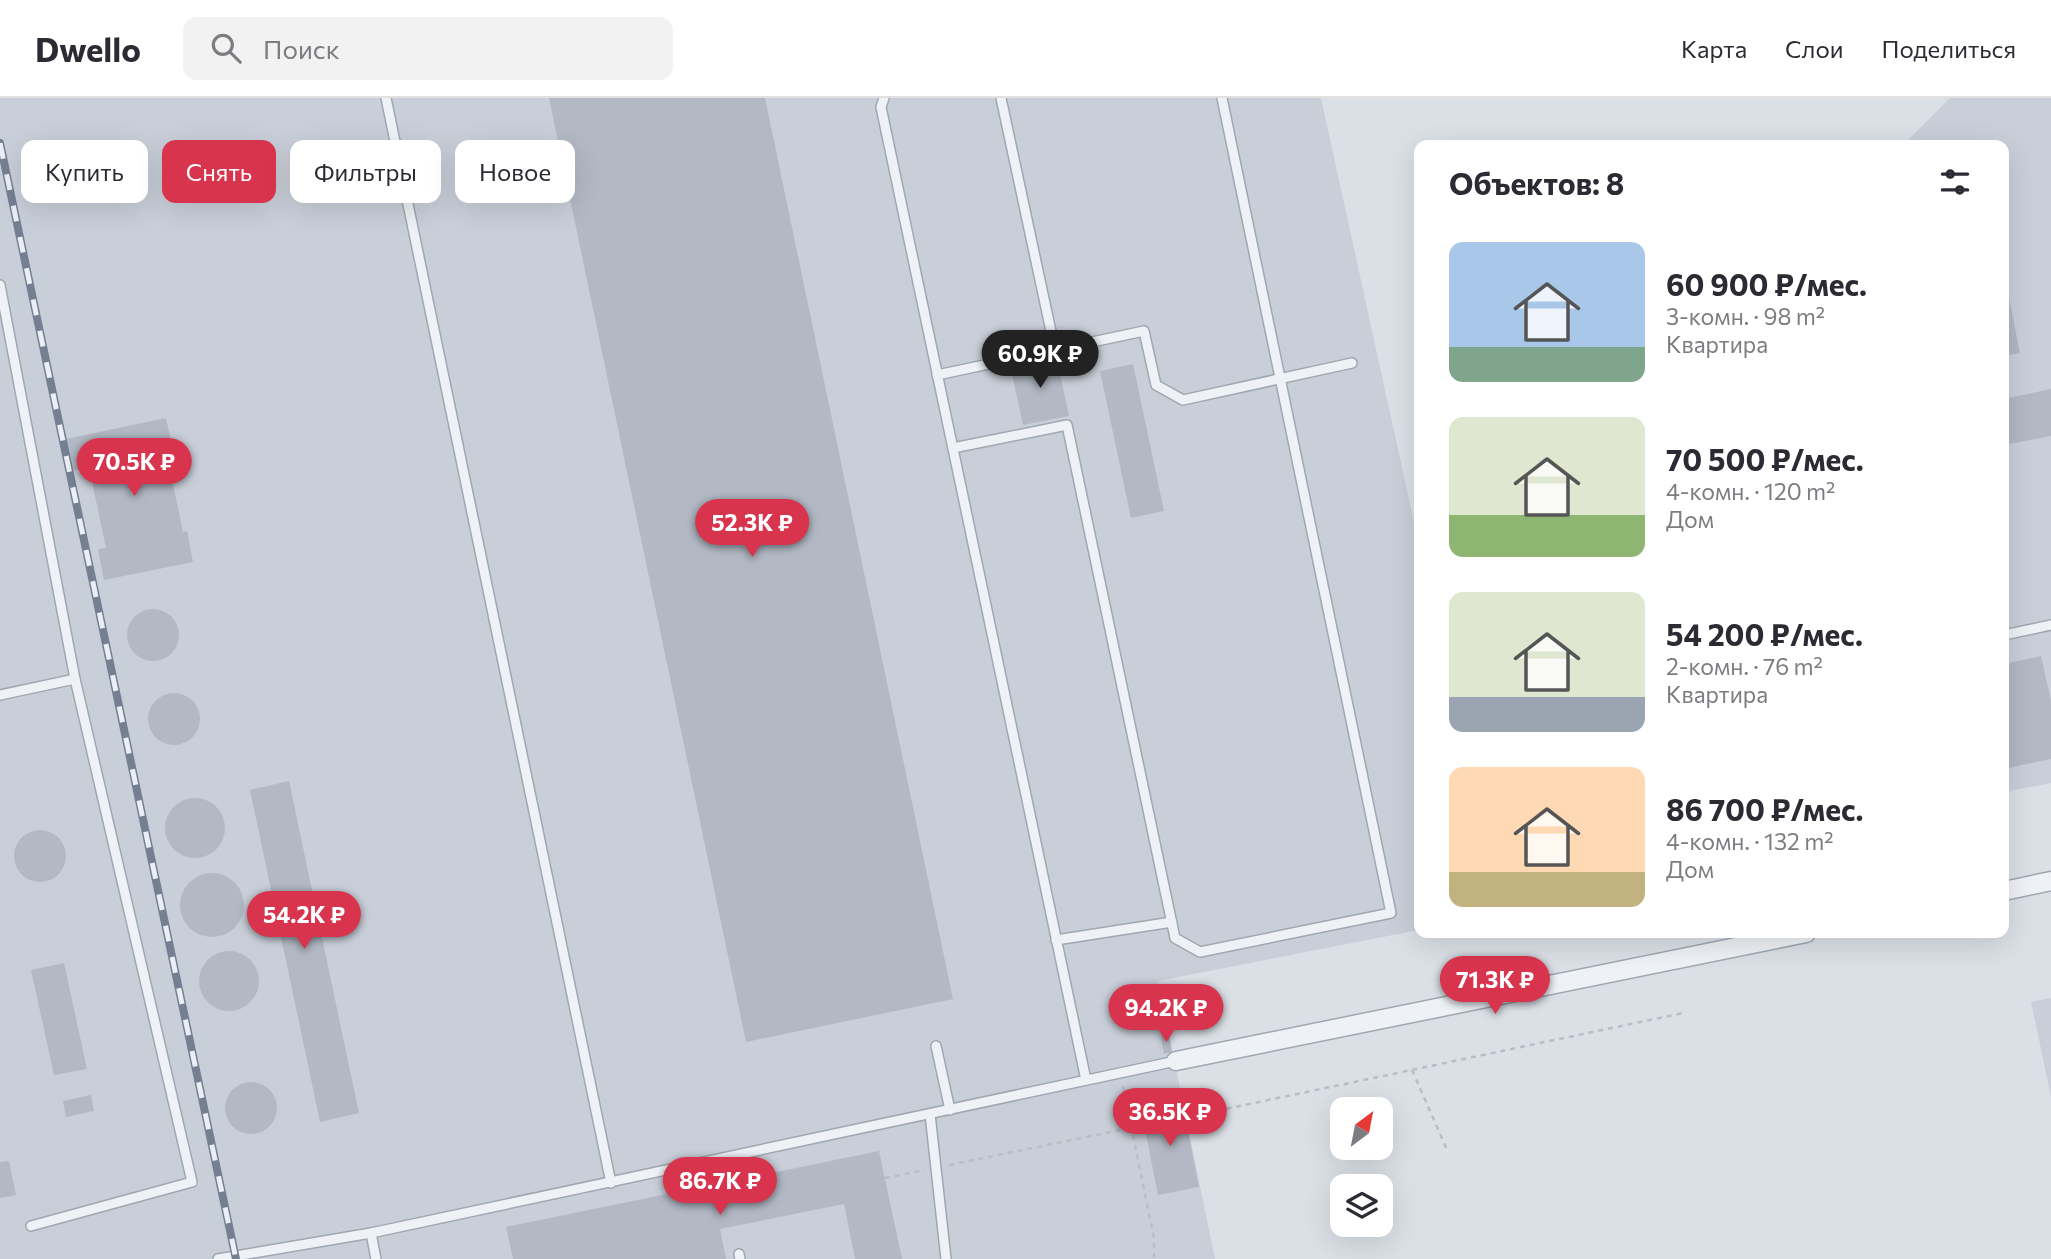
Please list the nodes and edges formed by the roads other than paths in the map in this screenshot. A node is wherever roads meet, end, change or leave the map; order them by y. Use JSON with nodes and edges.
{"nodes":[{"id":1,"x":386,"y":98,"type":"edge"},
{"id":2,"x":884,"y":98,"type":"edge"},
{"id":3,"x":1001,"y":98,"type":"edge"},
{"id":4,"x":1222,"y":98,"type":"edge"},
{"id":5,"x":0,"y":285,"type":"edge"},
{"id":6,"x":1055,"y":350,"type":"junction"},
{"id":7,"x":1352,"y":363,"type":"dead end"},
{"id":8,"x":937,"y":375,"type":"junction"},
{"id":9,"x":1280,"y":379,"type":"junction"},
{"id":10,"x":953,"y":448,"type":"junction"},
{"id":11,"x":2051,"y":625,"type":"edge"},
{"id":12,"x":2009,"y":634,"type":"edge"},
{"id":13,"x":75,"y":679,"type":"junction"},
{"id":14,"x":0,"y":695,"type":"edge"},
{"id":15,"x":2051,"y":881,"type":"edge"},
{"id":16,"x":2009,"y":890,"type":"edge"},
{"id":17,"x":1172,"y":922,"type":"junction"},
{"id":18,"x":1781,"y":938,"type":"edge"},
{"id":19,"x":1056,"y":940,"type":"junction"},
{"id":20,"x":936,"y":1046,"type":"dead end"},
{"id":21,"x":1175,"y":1061,"type":"joint"},
{"id":22,"x":1086,"y":1080,"type":"junction"},
{"id":23,"x":950,"y":1110,"type":"junction"},
{"id":24,"x":930,"y":1114,"type":"junction"},
{"id":25,"x":611,"y":1183,"type":"junction"},
{"id":26,"x":31,"y":1226,"type":"dead end"},
{"id":27,"x":371,"y":1233,"type":"junction"},
{"id":28,"x":218,"y":1259,"type":"edge"},
{"id":29,"x":376,"y":1259,"type":"edge"},
{"id":30,"x":946,"y":1259,"type":"edge"}],
"edges":[{"from":1,"to":25,"type":"lane"},
{"from":2,"to":8,"type":"lane"},
{"from":3,"to":6,"type":"lane"},
{"from":4,"to":9,"type":"lane"},
{"from":5,"to":13,"type":"lane"},
{"from":6,"to":8,"type":"lane"},
{"from":6,"to":9,"type":"lane"},
{"from":7,"to":9,"type":"lane"},
{"from":8,"to":10,"type":"lane"},
{"from":9,"to":17,"type":"lane"},
{"from":10,"to":17,"type":"lane"},
{"from":10,"to":19,"type":"lane"},
{"from":11,"to":12,"type":"lane"},
{"from":13,"to":14,"type":"lane"},
{"from":13,"to":26,"type":"lane"},
{"from":15,"to":16,"type":"street"},
{"from":17,"to":19,"type":"lane"},
{"from":18,"to":21,"type":"street"},
{"from":19,"to":22,"type":"lane"},
{"from":20,"to":23,"type":"lane"},
{"from":21,"to":22,"type":"lane"},
{"from":22,"to":23,"type":"lane"},
{"from":23,"to":24,"type":"lane"},
{"from":24,"to":25,"type":"lane"},
{"from":24,"to":30,"type":"lane"},
{"from":25,"to":27,"type":"lane"},
{"from":27,"to":28,"type":"lane"},
{"from":27,"to":29,"type":"lane"}]}
